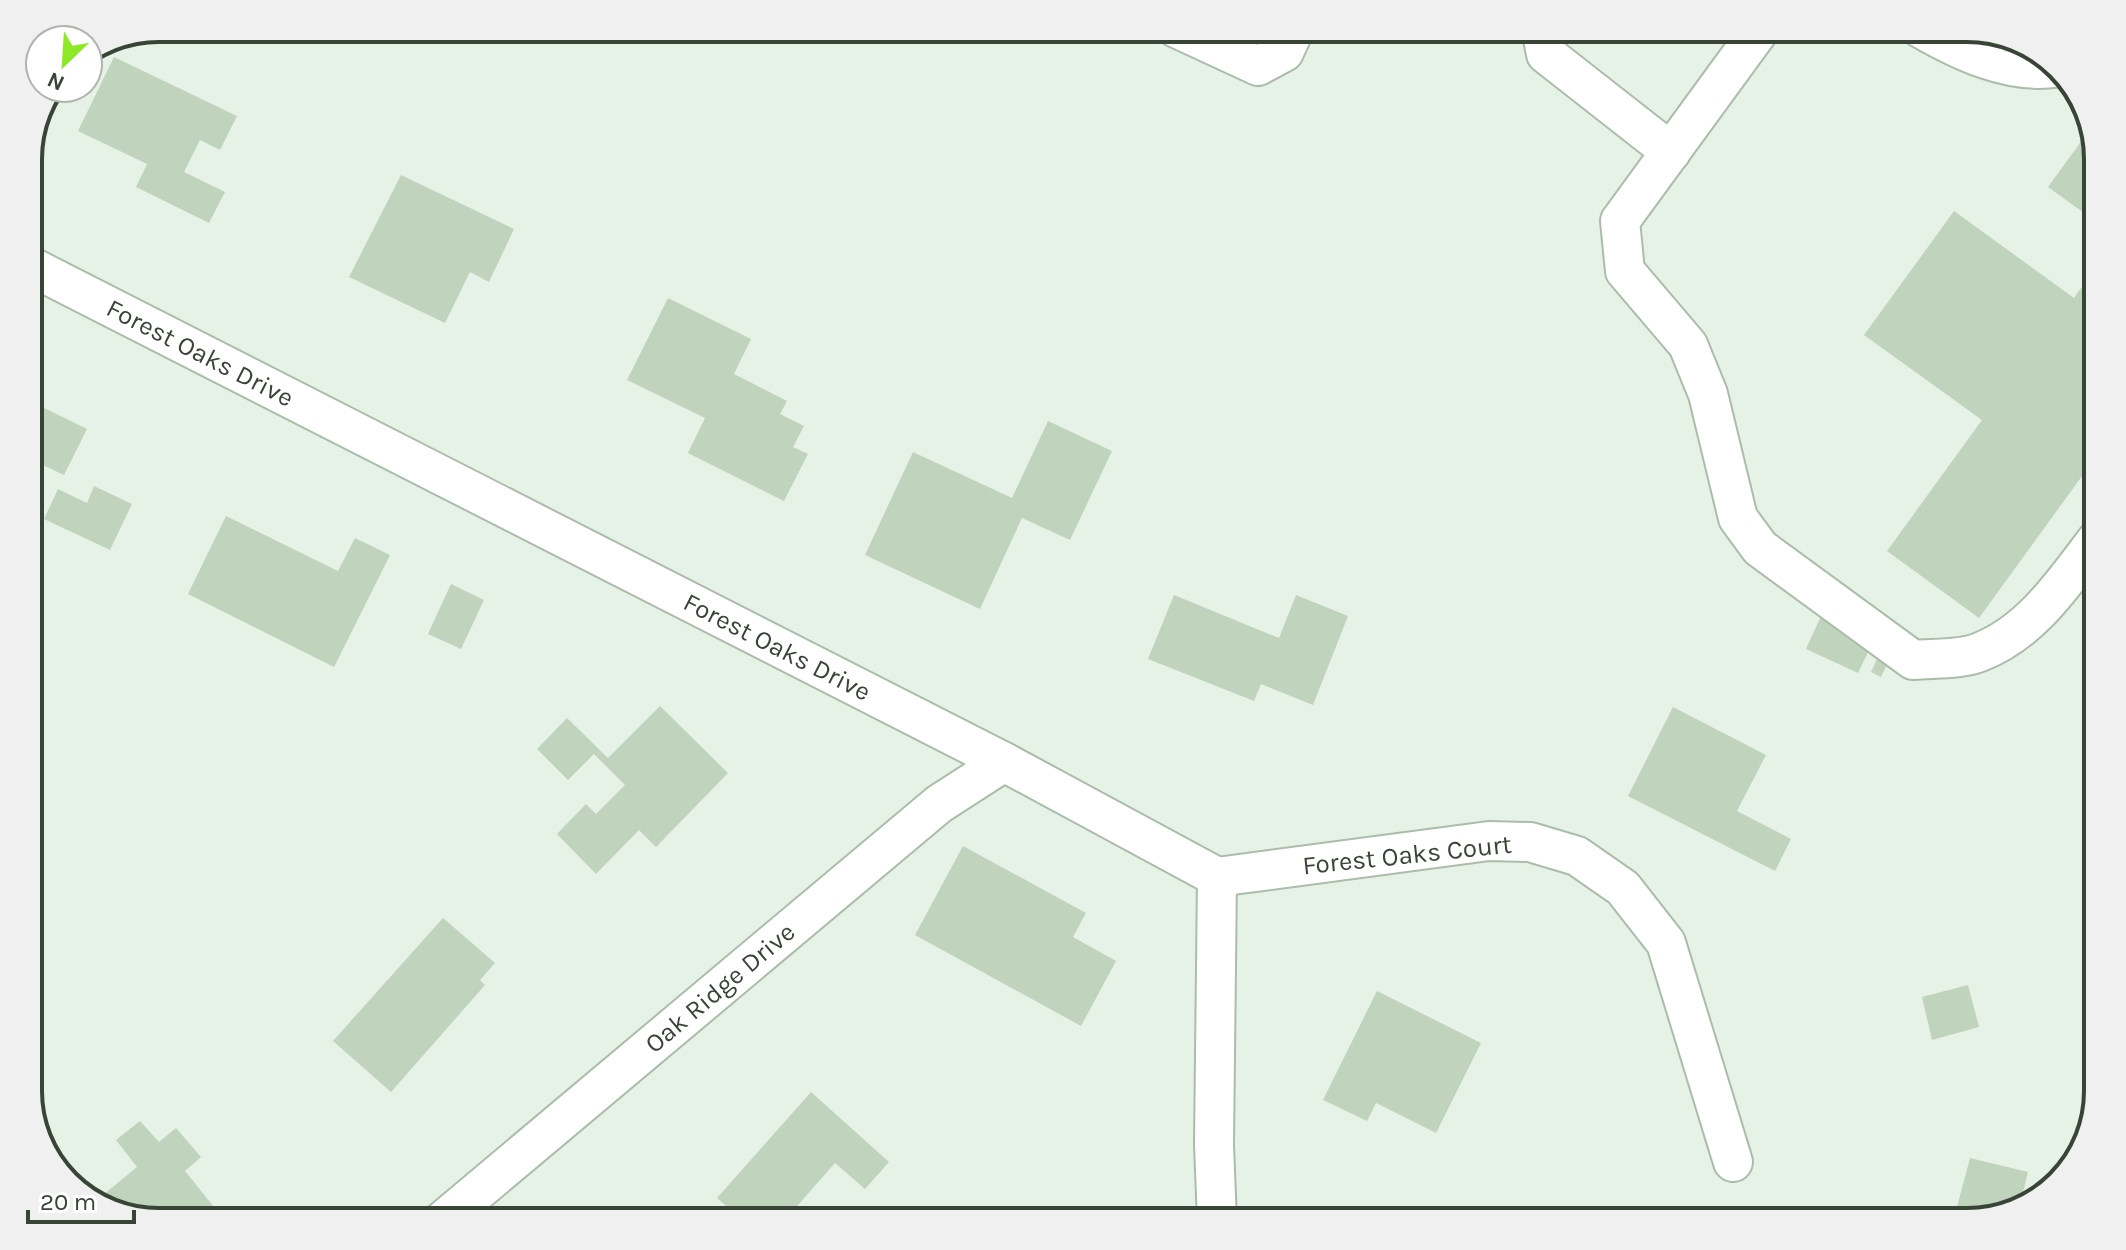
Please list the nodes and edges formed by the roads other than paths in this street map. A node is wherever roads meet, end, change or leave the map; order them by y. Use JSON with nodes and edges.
{"nodes":[{"id":1,"x":1206,"y":42,"type":"edge"},
{"id":2,"x":1289,"y":42,"type":"edge"},
{"id":3,"x":1544,"y":42,"type":"edge"},
{"id":4,"x":1751,"y":42,"type":"edge"},
{"id":5,"x":1945,"y":42,"type":"edge"},
{"id":6,"x":2042,"y":69,"type":"edge"},
{"id":7,"x":1671,"y":152,"type":"junction"},
{"id":8,"x":42,"y":272,"type":"edge"},
{"id":9,"x":2084,"y":556,"type":"edge"},
{"id":10,"x":1004,"y":762,"type":"junction"},
{"id":11,"x":1217,"y":877,"type":"junction"},
{"id":12,"x":1733,"y":1162,"type":"dead end"},
{"id":13,"x":458,"y":1208,"type":"edge"},
{"id":14,"x":1217,"y":1208,"type":"edge"}],
"edges":[{"from":1,"to":2,"type":"street"},
{"from":3,"to":7,"type":"street"},
{"from":4,"to":7,"type":"street"},
{"from":5,"to":6,"type":"street"},
{"from":7,"to":9,"type":"street"},
{"from":8,"to":10,"type":"street","name":"Forest Oaks Drive"},
{"from":10,"to":11,"type":"street","name":"Forest Oaks Drive"},
{"from":10,"to":13,"type":"street","name":"Oak Ridge Drive"},
{"from":11,"to":12,"type":"street","name":"Forest Oaks Court"},
{"from":11,"to":14,"type":"street"}]}
